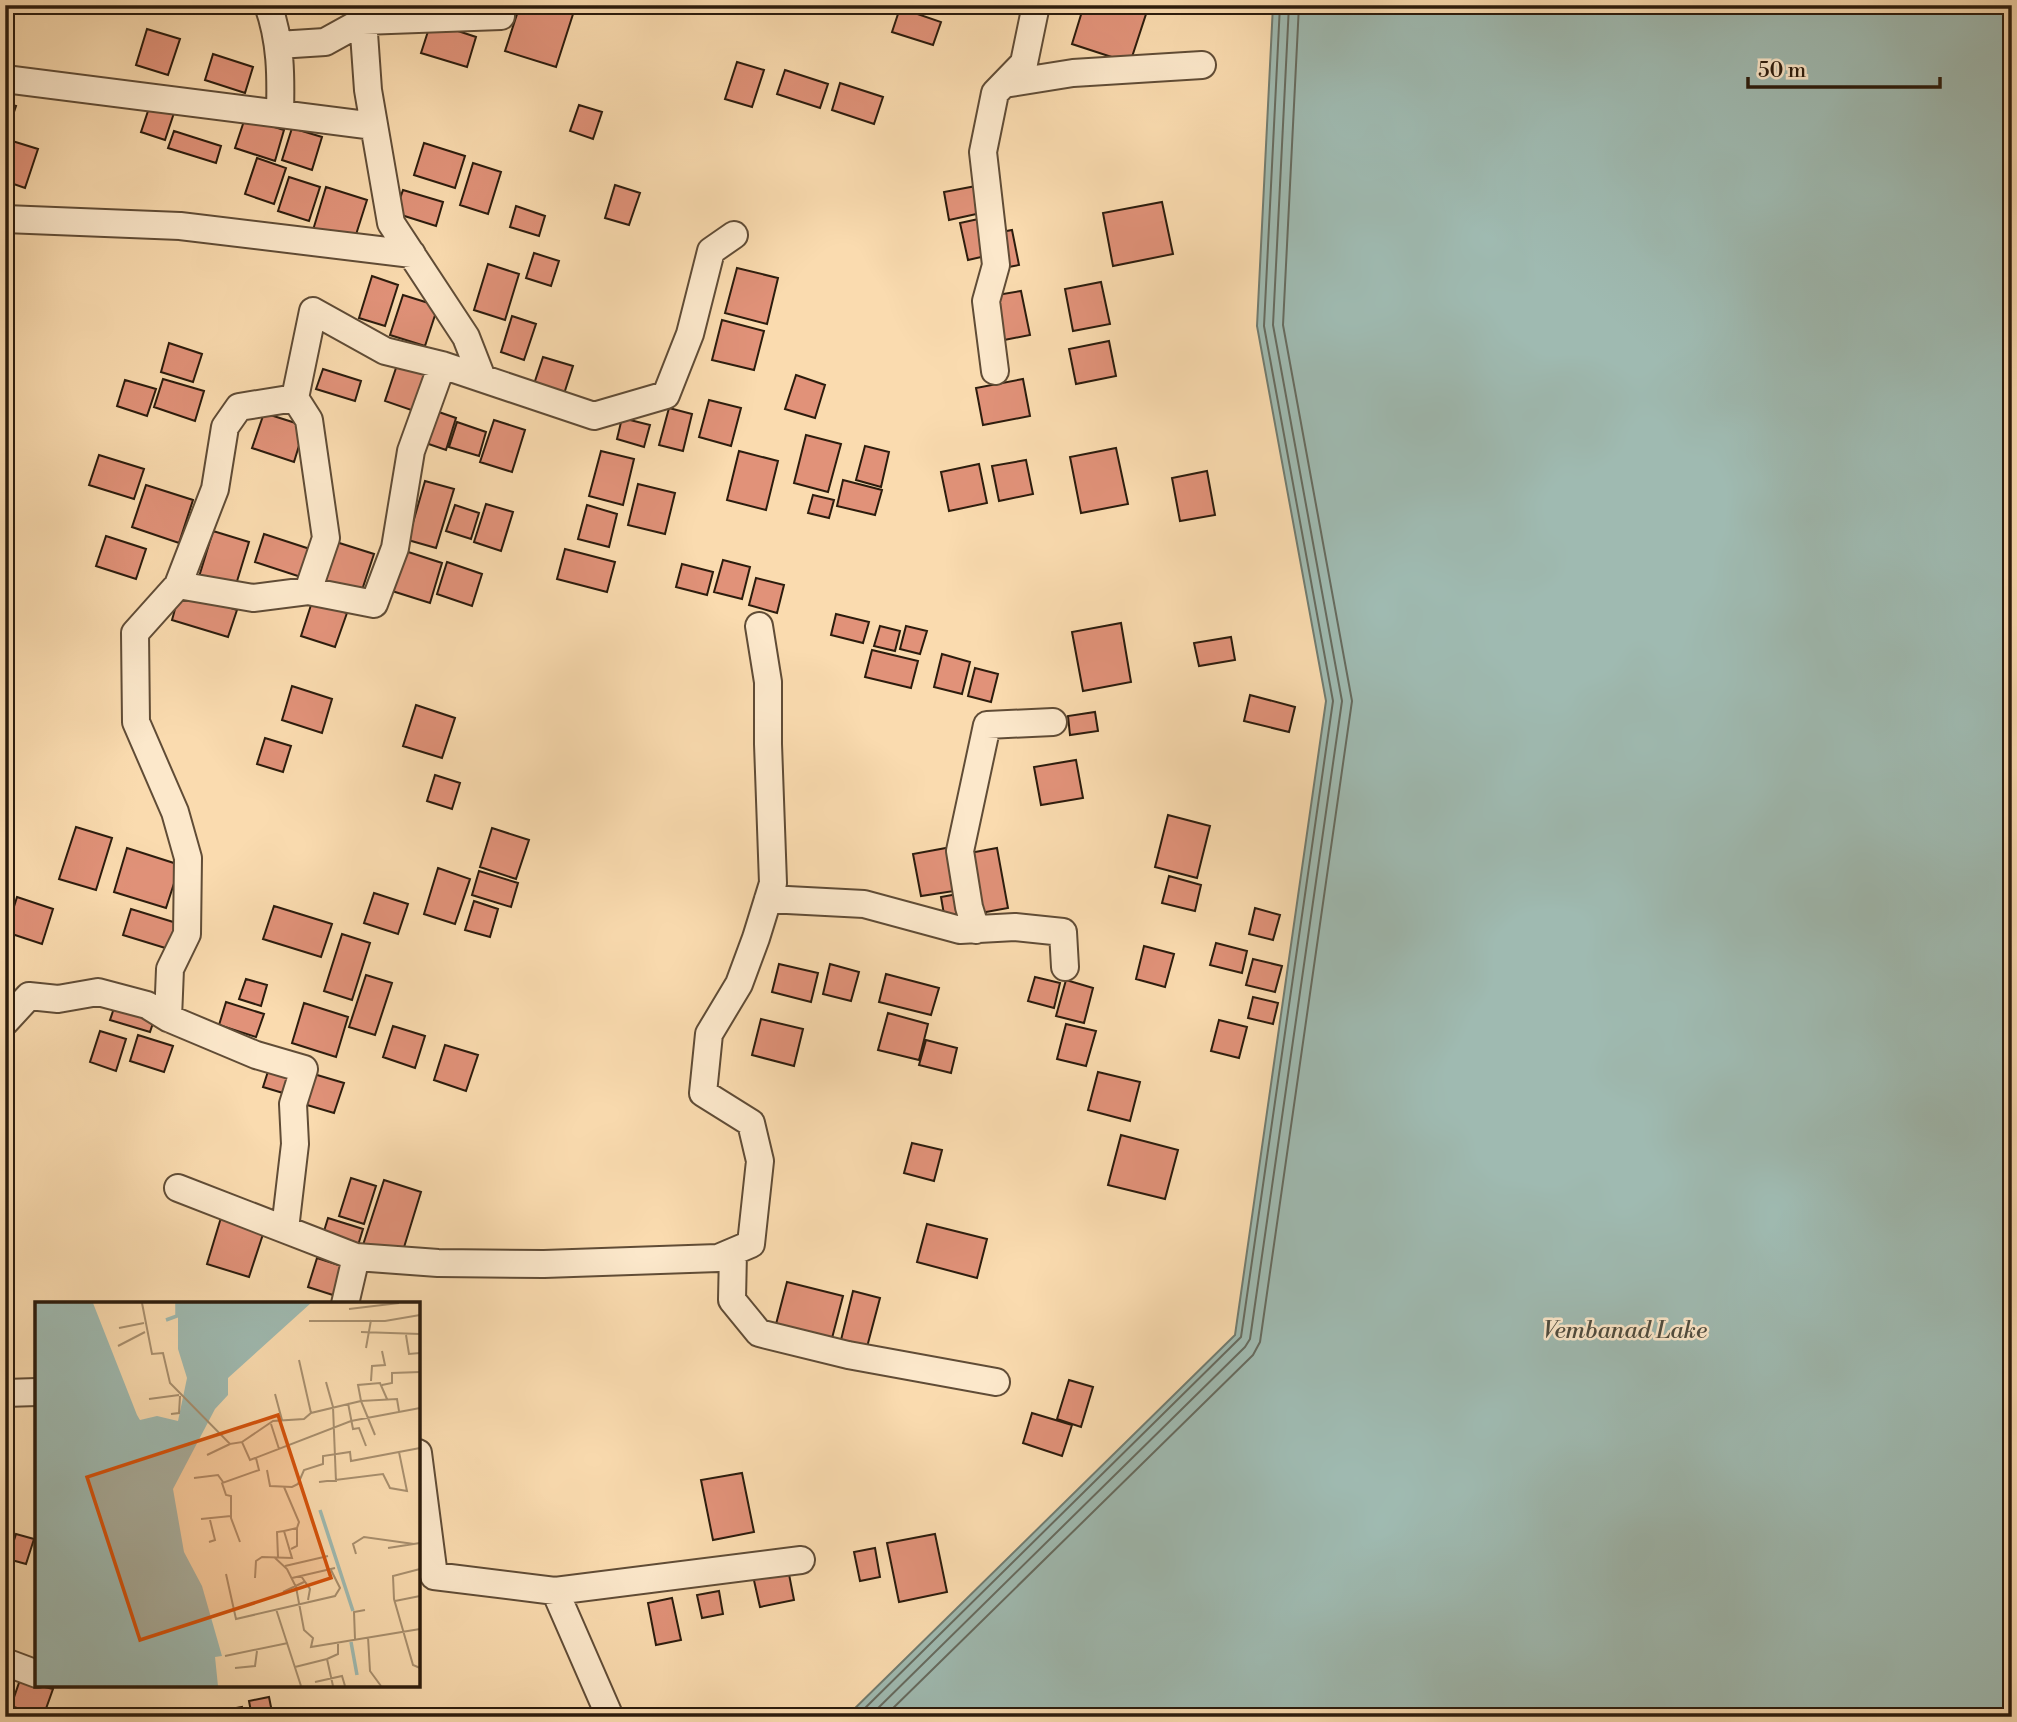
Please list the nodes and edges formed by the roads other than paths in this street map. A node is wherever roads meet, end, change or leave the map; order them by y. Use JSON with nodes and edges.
{"nodes":[{"id":1,"x":268,"y":5,"type":"edge"},
{"id":2,"x":1036,"y":5,"type":"edge"},
{"id":3,"x":363,"y":13,"type":"edge"},
{"id":4,"x":501,"y":16,"type":"dead end"},
{"id":5,"x":278,"y":45,"type":"junction"},
{"id":6,"x":1202,"y":65,"type":"dead end"},
{"id":7,"x":5,"y":79,"type":"edge"},
{"id":8,"x":1004,"y":83,"type":"junction"},
{"id":9,"x":280,"y":114,"type":"junction"},
{"id":10,"x":374,"y":126,"type":"junction"},
{"id":11,"x":5,"y":219,"type":"edge"},
{"id":12,"x":734,"y":235,"type":"dead end"},
{"id":13,"x":412,"y":254,"type":"junction"},
{"id":14,"x":442,"y":365,"type":"junction"},
{"id":15,"x":995,"y":371,"type":"dead end"},
{"id":16,"x":482,"y":378,"type":"junction"},
{"id":17,"x":295,"y":398,"type":"junction"},
{"id":18,"x":178,"y":585,"type":"junction"},
{"id":19,"x":308,"y":591,"type":"junction"},
{"id":20,"x":759,"y":626,"type":"dead end"},
{"id":21,"x":1053,"y":722,"type":"dead end"},
{"id":22,"x":768,"y":899,"type":"junction"},
{"id":23,"x":976,"y":930,"type":"junction"},
{"id":24,"x":1065,"y":967,"type":"dead end"},
{"id":25,"x":168,"y":1018,"type":"junction"},
{"id":26,"x":5,"y":1022,"type":"edge"},
{"id":27,"x":178,"y":1188,"type":"dead end"},
{"id":28,"x":285,"y":1229,"type":"junction"},
{"id":29,"x":733,"y":1252,"type":"junction"},
{"id":30,"x":356,"y":1257,"type":"junction"},
{"id":31,"x":345,"y":1302,"type":"edge"},
{"id":32,"x":996,"y":1382,"type":"dead end"},
{"id":33,"x":35,"y":1392,"type":"edge"},
{"id":34,"x":5,"y":1393,"type":"edge"},
{"id":35,"x":420,"y":1484,"type":"edge"},
{"id":36,"x":801,"y":1560,"type":"dead end"},
{"id":37,"x":426,"y":1576,"type":"edge"},
{"id":38,"x":555,"y":1591,"type":"junction"},
{"id":39,"x":5,"y":1662,"type":"edge"},
{"id":40,"x":35,"y":1673,"type":"edge"},
{"id":41,"x":610,"y":1717,"type":"edge"}],
"edges":[{"from":1,"to":5,"type":"street"},
{"from":2,"to":8,"type":"street"},
{"from":3,"to":4,"type":"street"},
{"from":3,"to":5,"type":"street"},
{"from":3,"to":10,"type":"street"},
{"from":5,"to":9,"type":"street"},
{"from":6,"to":8,"type":"street"},
{"from":7,"to":9,"type":"street"},
{"from":8,"to":15,"type":"street"},
{"from":9,"to":10,"type":"street"},
{"from":10,"to":13,"type":"street"},
{"from":11,"to":13,"type":"street"},
{"from":12,"to":16,"type":"street"},
{"from":13,"to":16,"type":"street"},
{"from":14,"to":16,"type":"street"},
{"from":14,"to":17,"type":"street"},
{"from":14,"to":19,"type":"street"},
{"from":17,"to":18,"type":"street"},
{"from":17,"to":19,"type":"street"},
{"from":18,"to":19,"type":"street"},
{"from":18,"to":25,"type":"street"},
{"from":20,"to":22,"type":"street"},
{"from":21,"to":23,"type":"street"},
{"from":22,"to":23,"type":"street"},
{"from":22,"to":29,"type":"street"},
{"from":23,"to":24,"type":"street"},
{"from":25,"to":26,"type":"street"},
{"from":25,"to":28,"type":"street"},
{"from":27,"to":28,"type":"street"},
{"from":28,"to":30,"type":"street"},
{"from":29,"to":30,"type":"street"},
{"from":29,"to":32,"type":"street"},
{"from":30,"to":31,"type":"street"},
{"from":33,"to":34,"type":"street"},
{"from":35,"to":37,"type":"street"},
{"from":36,"to":38,"type":"street"},
{"from":37,"to":38,"type":"street"},
{"from":38,"to":41,"type":"street"},
{"from":39,"to":40,"type":"street"}]}
